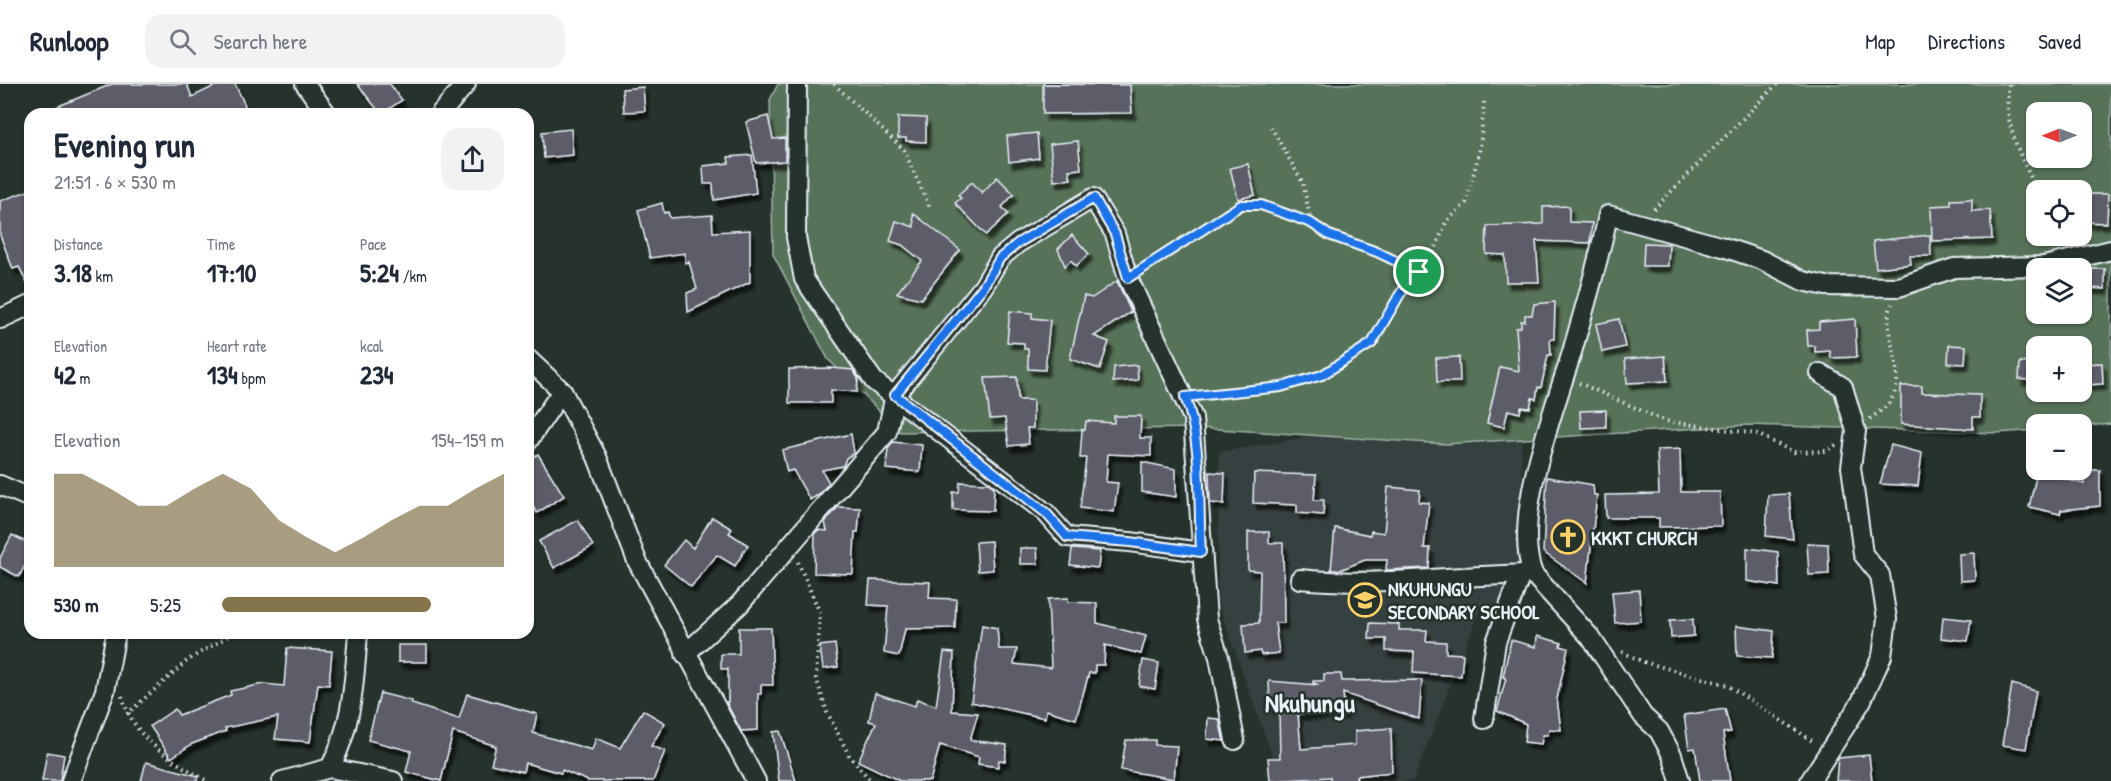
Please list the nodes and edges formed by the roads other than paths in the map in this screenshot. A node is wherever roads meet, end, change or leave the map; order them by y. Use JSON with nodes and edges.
{"nodes":[{"id":1,"x":305,"y":84,"type":"edge"},
{"id":2,"x":465,"y":84,"type":"edge"},
{"id":3,"x":797,"y":84,"type":"edge"},
{"id":4,"x":323,"y":108,"type":"edge"},
{"id":5,"x":445,"y":108,"type":"edge"},
{"id":6,"x":2111,"y":250,"type":"edge"},
{"id":7,"x":24,"y":308,"type":"edge"},
{"id":8,"x":0,"y":319,"type":"edge"},
{"id":9,"x":534,"y":365,"type":"edge"},
{"id":10,"x":1820,"y":374,"type":"dead end"},
{"id":11,"x":562,"y":391,"type":"junction"},
{"id":12,"x":895,"y":395,"type":"junction"},
{"id":13,"x":534,"y":432,"type":"edge"},
{"id":14,"x":0,"y":485,"type":"edge"},
{"id":15,"x":24,"y":495,"type":"edge"},
{"id":16,"x":1201,"y":552,"type":"junction"},
{"id":17,"x":1527,"y":574,"type":"junction"},
{"id":18,"x":1300,"y":579,"type":"dead end"},
{"id":19,"x":115,"y":639,"type":"edge"},
{"id":20,"x":357,"y":639,"type":"edge"},
{"id":21,"x":685,"y":654,"type":"junction"},
{"id":22,"x":1485,"y":719,"type":"dead end"},
{"id":23,"x":1235,"y":740,"type":"dead end"},
{"id":24,"x":330,"y":768,"type":"junction"},
{"id":25,"x":71,"y":781,"type":"edge"},
{"id":26,"x":282,"y":781,"type":"edge"},
{"id":27,"x":393,"y":781,"type":"edge"},
{"id":28,"x":756,"y":781,"type":"edge"},
{"id":29,"x":1680,"y":781,"type":"edge"},
{"id":30,"x":1810,"y":781,"type":"edge"}],
"edges":[{"from":1,"to":4,"type":"street"},
{"from":2,"to":5,"type":"street"},
{"from":3,"to":12,"type":"street"},
{"from":6,"to":17,"type":"street"},
{"from":7,"to":8,"type":"street"},
{"from":9,"to":11,"type":"street"},
{"from":10,"to":30,"type":"street"},
{"from":11,"to":13,"type":"street"},
{"from":11,"to":21,"type":"street"},
{"from":12,"to":16,"type":"street"},
{"from":12,"to":16,"type":"street"},
{"from":12,"to":21,"type":"street"},
{"from":14,"to":15,"type":"street"},
{"from":16,"to":23,"type":"street"},
{"from":17,"to":18,"type":"street"},
{"from":17,"to":22,"type":"street"},
{"from":17,"to":29,"type":"street"},
{"from":19,"to":25,"type":"street"},
{"from":20,"to":24,"type":"street"},
{"from":21,"to":28,"type":"street"},
{"from":24,"to":26,"type":"street"},
{"from":24,"to":27,"type":"street"}]}
